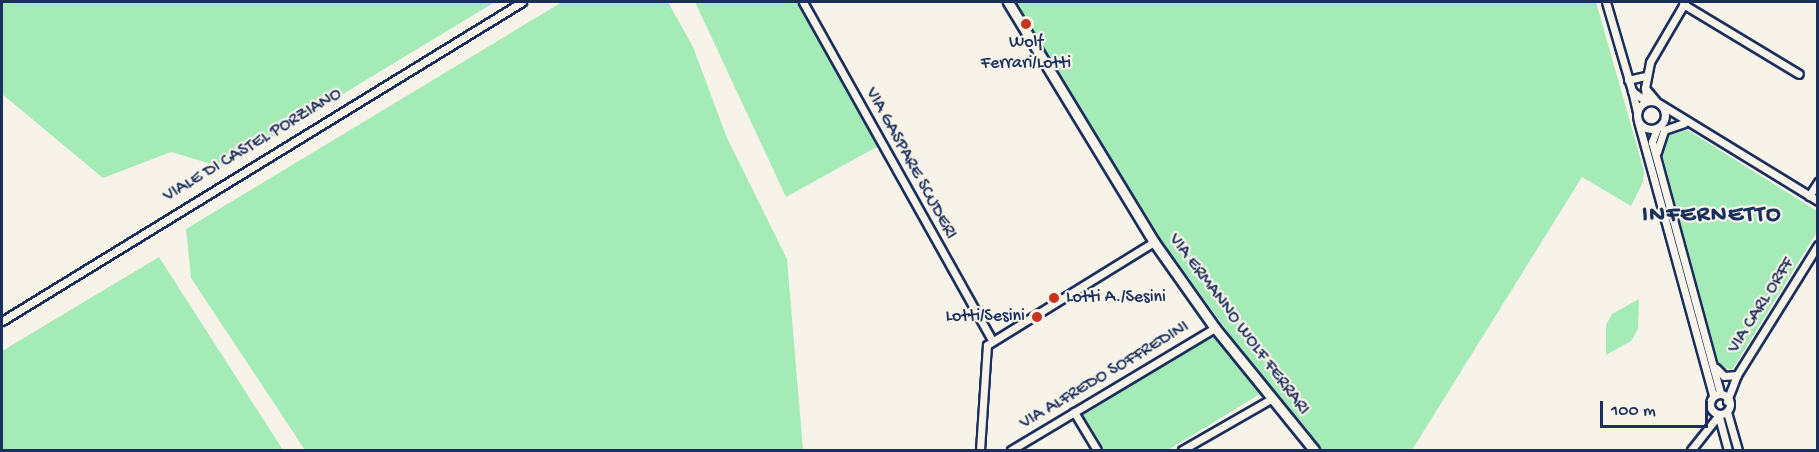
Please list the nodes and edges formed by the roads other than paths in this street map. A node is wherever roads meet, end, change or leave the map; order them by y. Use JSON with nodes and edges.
{"nodes":[{"id":1,"x":522,"y":2,"type":"edge"},
{"id":2,"x":803,"y":2,"type":"edge"},
{"id":3,"x":1008,"y":2,"type":"edge"},
{"id":4,"x":1606,"y":2,"type":"edge"},
{"id":5,"x":1684,"y":3,"type":"edge"},
{"id":6,"x":1799,"y":74,"type":"dead end"},
{"id":7,"x":1646,"y":76,"type":"junction"},
{"id":8,"x":1628,"y":80,"type":"junction"},
{"id":9,"x":1645,"y":88,"type":"junction"},
{"id":10,"x":1632,"y":91,"type":"junction"},
{"id":11,"x":1646,"y":101,"type":"junction"},
{"id":12,"x":1658,"y":103,"type":"junction"},
{"id":13,"x":1637,"y":112,"type":"junction"},
{"id":14,"x":1638,"y":121,"type":"junction"},
{"id":15,"x":1684,"y":123,"type":"junction"},
{"id":16,"x":1659,"y":126,"type":"junction"},
{"id":17,"x":1700,"y":128,"type":"junction"},
{"id":18,"x":1658,"y":160,"type":"junction"},
{"id":19,"x":1818,"y":182,"type":"edge"},
{"id":20,"x":1809,"y":196,"type":"junction"},
{"id":21,"x":1818,"y":201,"type":"edge"},
{"id":22,"x":1154,"y":242,"type":"junction"},
{"id":23,"x":1818,"y":245,"type":"edge"},
{"id":24,"x":2,"y":321,"type":"edge"},
{"id":25,"x":1215,"y":328,"type":"junction"},
{"id":26,"x":992,"y":340,"type":"junction"},
{"id":27,"x":1714,"y":366,"type":"junction"},
{"id":28,"x":1737,"y":375,"type":"junction"},
{"id":29,"x":1732,"y":384,"type":"junction"},
{"id":30,"x":1721,"y":392,"type":"junction"},
{"id":31,"x":1713,"y":396,"type":"junction"},
{"id":32,"x":1271,"y":399,"type":"junction"},
{"id":33,"x":1727,"y":401,"type":"junction"},
{"id":34,"x":1074,"y":412,"type":"junction"},
{"id":35,"x":1727,"y":412,"type":"junction"},
{"id":36,"x":1717,"y":414,"type":"junction"},
{"id":37,"x":980,"y":450,"type":"edge"},
{"id":38,"x":1011,"y":450,"type":"edge"},
{"id":39,"x":1097,"y":450,"type":"edge"},
{"id":40,"x":1182,"y":450,"type":"edge"},
{"id":41,"x":1314,"y":450,"type":"edge"},
{"id":42,"x":1691,"y":450,"type":"edge"},
{"id":43,"x":1728,"y":450,"type":"edge"},
{"id":44,"x":1737,"y":450,"type":"edge"}],
"edges":[{"from":1,"to":24,"type":"street","name":"VIALE DI CASTEL PORZIANO"},
{"from":2,"to":26,"type":"street","name":"VIA GASPARE SCUDERI"},
{"from":3,"to":22,"type":"street","name":"VIA ERMANNO WOLF FERRARI"},
{"from":4,"to":8,"type":"street"},
{"from":5,"to":6,"type":"street"},
{"from":5,"to":7,"type":"street"},
{"from":7,"to":8,"type":"street"},
{"from":7,"to":9,"type":"street"},
{"from":8,"to":10,"type":"street"},
{"from":9,"to":11,"type":"street"},
{"from":9,"to":12,"type":"street"},
{"from":10,"to":11,"type":"street"},
{"from":10,"to":13,"type":"street"},
{"from":11,"to":12,"type":"street"},
{"from":11,"to":13,"type":"street"},
{"from":12,"to":16,"type":"street"},
{"from":12,"to":17,"type":"street"},
{"from":13,"to":14,"type":"street"},
{"from":14,"to":16,"type":"street"},
{"from":14,"to":31,"type":"street"},
{"from":15,"to":16,"type":"street"},
{"from":15,"to":17,"type":"street"},
{"from":15,"to":18,"type":"street"},
{"from":16,"to":18,"type":"street"},
{"from":17,"to":20,"type":"street"},
{"from":18,"to":27,"type":"street"},
{"from":19,"to":20,"type":"street"},
{"from":20,"to":21,"type":"street"},
{"from":22,"to":25,"type":"street","name":"VIA ERMANNO WOLF FERRARI"},
{"from":22,"to":26,"type":"street"},
{"from":23,"to":28,"type":"street","name":"VIA CARL ORFF"},
{"from":25,"to":32,"type":"street","name":"VIA ERMANNO WOLF FERRARI"},
{"from":25,"to":34,"type":"street","name":"VIA ALFREDO SOFFREDINI"},
{"from":26,"to":37,"type":"street"},
{"from":27,"to":28,"type":"street"},
{"from":27,"to":30,"type":"street"},
{"from":28,"to":29,"type":"street","name":"VIA CARL ORFF"},
{"from":29,"to":30,"type":"street","name":"VIA CARL ORFF"},
{"from":29,"to":33,"type":"street","name":"VIA CARL ORFF"},
{"from":30,"to":31,"type":"street","name":"VIA CARL ORFF"},
{"from":30,"to":33,"type":"street"},
{"from":31,"to":36,"type":"street"},
{"from":32,"to":40,"type":"street"},
{"from":32,"to":41,"type":"street","name":"VIA ERMANNO WOLF FERRARI"},
{"from":33,"to":35,"type":"street","name":"VIA CARL ORFF"},
{"from":34,"to":38,"type":"street","name":"VIA ALFREDO SOFFREDINI"},
{"from":34,"to":39,"type":"street"},
{"from":35,"to":36,"type":"street"},
{"from":35,"to":44,"type":"street","name":"VIA CARL ORFF"},
{"from":36,"to":42,"type":"street"},
{"from":36,"to":43,"type":"street"}]}
